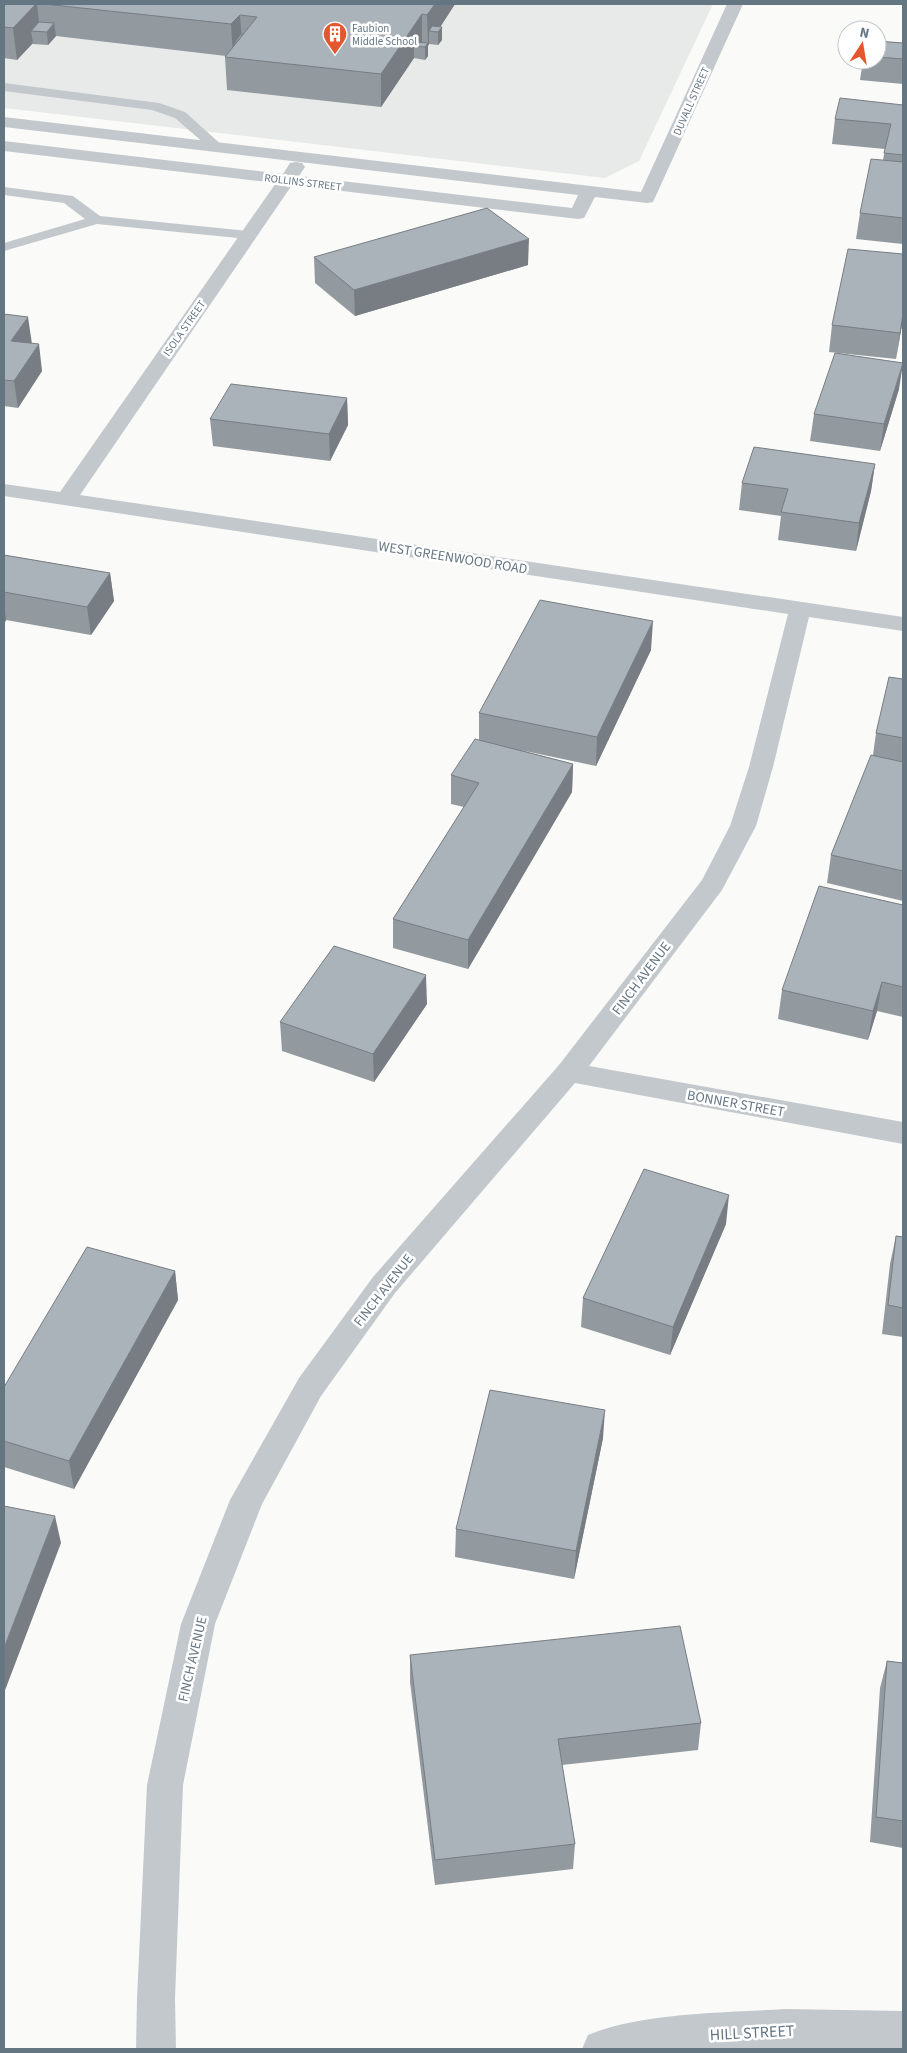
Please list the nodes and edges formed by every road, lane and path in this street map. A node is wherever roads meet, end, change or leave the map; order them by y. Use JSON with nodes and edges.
{"nodes":[{"id":1,"x":735,"y":4,"type":"edge"},
{"id":2,"x":4,"y":87,"type":"edge"},
{"id":3,"x":4,"y":122,"type":"edge"},
{"id":4,"x":4,"y":146,"type":"edge"},
{"id":5,"x":218,"y":148,"type":"junction"},
{"id":6,"x":303,"y":158,"type":"junction"},
{"id":7,"x":287,"y":180,"type":"junction"},
{"id":8,"x":4,"y":191,"type":"edge"},
{"id":9,"x":589,"y":192,"type":"junction"},
{"id":10,"x":647,"y":198,"type":"joint"},
{"id":11,"x":96,"y":220,"type":"junction"},
{"id":12,"x":248,"y":235,"type":"junction"},
{"id":13,"x":4,"y":247,"type":"edge"},
{"id":14,"x":4,"y":490,"type":"edge"},
{"id":15,"x":66,"y":499,"type":"junction"},
{"id":16,"x":800,"y":609,"type":"junction"},
{"id":17,"x":903,"y":624,"type":"edge"},
{"id":18,"x":569,"y":1072,"type":"junction"},
{"id":19,"x":903,"y":1133,"type":"edge"},
{"id":20,"x":903,"y":2031,"type":"edge"},
{"id":21,"x":156,"y":2049,"type":"edge"},
{"id":22,"x":602,"y":2049,"type":"edge"}],
"edges":[{"from":1,"to":10,"type":"street","name":"DUVALL STREET"},
{"from":2,"to":5,"type":"lane"},
{"from":3,"to":5,"type":"street","name":"ROLLINS STREET"},
{"from":4,"to":7,"type":"street","name":"ROLLINS STREET"},
{"from":5,"to":6,"type":"street","name":"ROLLINS STREET"},
{"from":6,"to":7,"type":"street","name":"ISOLA STREET"},
{"from":6,"to":9,"type":"street","name":"ROLLINS STREET"},
{"from":7,"to":9,"type":"street","name":"ROLLINS STREET"},
{"from":7,"to":12,"type":"street","name":"ISOLA STREET"},
{"from":8,"to":11,"type":"lane"},
{"from":9,"to":10,"type":"street","name":"ROLLINS STREET"},
{"from":11,"to":12,"type":"lane"},
{"from":11,"to":13,"type":"lane"},
{"from":12,"to":15,"type":"street","name":"ISOLA STREET"},
{"from":14,"to":15,"type":"street","name":"WEST GREENWOOD ROAD"},
{"from":15,"to":16,"type":"street","name":"WEST GREENWOOD ROAD"},
{"from":16,"to":17,"type":"street","name":"WEST GREENWOOD ROAD"},
{"from":16,"to":18,"type":"street","name":"FINCH AVENUE"},
{"from":18,"to":19,"type":"street","name":"BONNER STREET"},
{"from":18,"to":21,"type":"street","name":"FINCH AVENUE"},
{"from":20,"to":22,"type":"street","name":"HILL STREET"}]}
